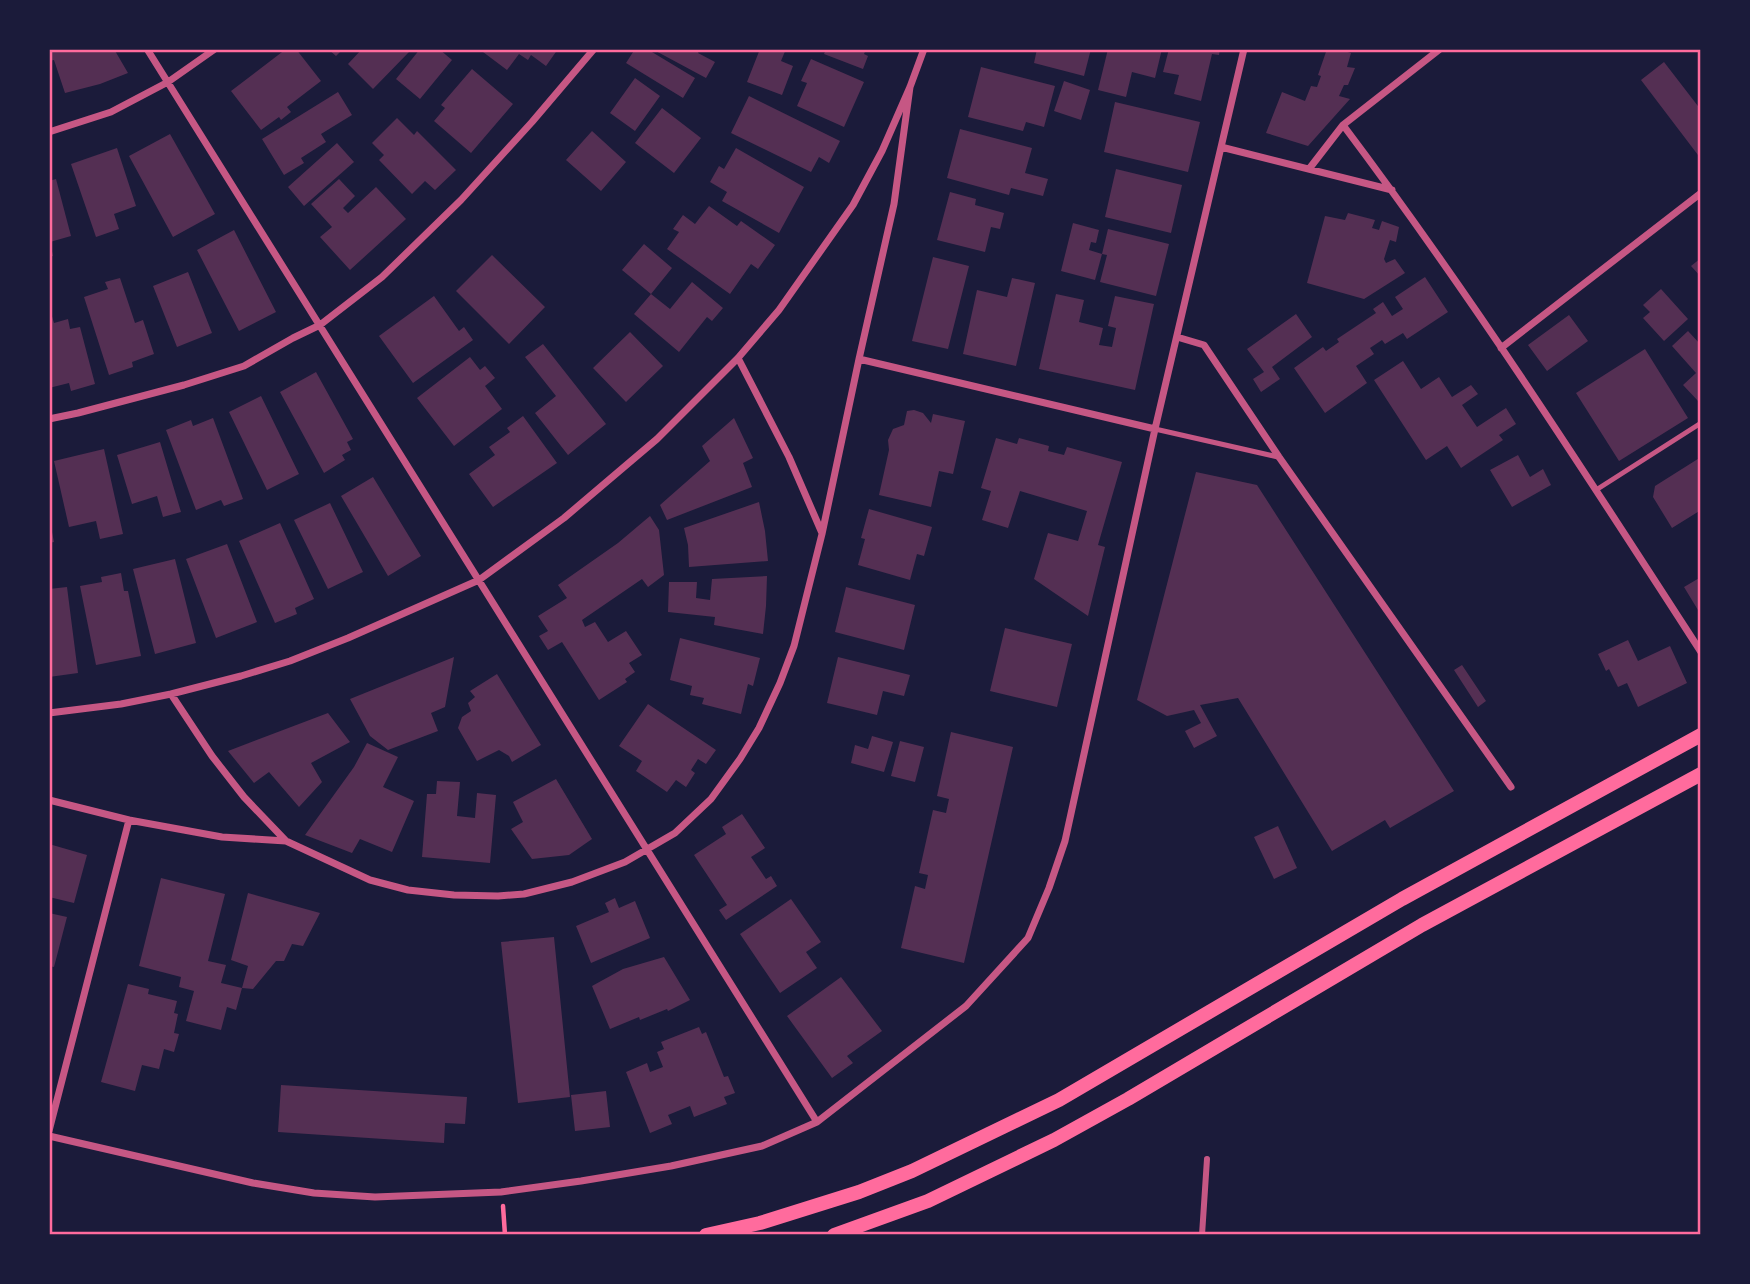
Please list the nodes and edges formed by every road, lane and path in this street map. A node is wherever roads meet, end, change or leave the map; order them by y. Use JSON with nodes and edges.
{"nodes":[{"id":1,"x":147,"y":49,"type":"edge"},
{"id":2,"x":215,"y":49,"type":"edge"},
{"id":3,"x":594,"y":49,"type":"edge"},
{"id":4,"x":925,"y":49,"type":"edge"},
{"id":5,"x":1244,"y":49,"type":"edge"},
{"id":6,"x":1440,"y":49,"type":"edge"},
{"id":7,"x":168,"y":82,"type":"junction"},
{"id":8,"x":910,"y":87,"type":"junction"},
{"id":9,"x":1343,"y":125,"type":"junction"},
{"id":10,"x":49,"y":132,"type":"edge"},
{"id":11,"x":1221,"y":147,"type":"junction"},
{"id":12,"x":1309,"y":169,"type":"junction"},
{"id":13,"x":1392,"y":191,"type":"junction"},
{"id":14,"x":1701,"y":193,"type":"edge"},
{"id":15,"x":320,"y":325,"type":"junction"},
{"id":16,"x":1177,"y":337,"type":"junction"},
{"id":17,"x":1501,"y":348,"type":"junction"},
{"id":18,"x":738,"y":358,"type":"junction"},
{"id":19,"x":859,"y":359,"type":"junction"},
{"id":20,"x":49,"y":419,"type":"edge"},
{"id":21,"x":1701,"y":423,"type":"edge"},
{"id":22,"x":1155,"y":429,"type":"junction"},
{"id":23,"x":1279,"y":457,"type":"junction"},
{"id":24,"x":1596,"y":490,"type":"junction"},
{"id":25,"x":822,"y":534,"type":"junction"},
{"id":26,"x":479,"y":580,"type":"junction"},
{"id":27,"x":1701,"y":652,"type":"edge"},
{"id":28,"x":171,"y":694,"type":"junction"},
{"id":29,"x":49,"y":713,"type":"edge"},
{"id":30,"x":1701,"y":735,"type":"edge"},
{"id":31,"x":1701,"y":774,"type":"edge"},
{"id":32,"x":1511,"y":787,"type":"dead end"},
{"id":33,"x":49,"y":800,"type":"edge"},
{"id":34,"x":129,"y":820,"type":"junction"},
{"id":35,"x":286,"y":841,"type":"junction"},
{"id":36,"x":647,"y":850,"type":"junction"},
{"id":37,"x":817,"y":1122,"type":"junction"},
{"id":38,"x":49,"y":1134,"type":"edge"},
{"id":39,"x":1208,"y":1159,"type":"dead end"},
{"id":40,"x":501,"y":1192,"type":"junction"},
{"id":41,"x":505,"y":1235,"type":"edge"},
{"id":42,"x":706,"y":1235,"type":"edge"},
{"id":43,"x":834,"y":1235,"type":"edge"},
{"id":44,"x":1202,"y":1235,"type":"edge"}],
"edges":[{"from":1,"to":7,"type":"street"},
{"from":2,"to":7,"type":"street"},
{"from":3,"to":15,"type":"street"},
{"from":4,"to":8,"type":"street"},
{"from":5,"to":11,"type":"street"},
{"from":6,"to":9,"type":"street"},
{"from":7,"to":10,"type":"street"},
{"from":7,"to":15,"type":"street"},
{"from":8,"to":18,"type":"street"},
{"from":8,"to":19,"type":"street"},
{"from":9,"to":12,"type":"street"},
{"from":9,"to":13,"type":"street"},
{"from":11,"to":12,"type":"street"},
{"from":11,"to":16,"type":"street"},
{"from":12,"to":13,"type":"street"},
{"from":13,"to":17,"type":"street"},
{"from":14,"to":17,"type":"street"},
{"from":15,"to":20,"type":"street"},
{"from":15,"to":26,"type":"street"},
{"from":16,"to":22,"type":"street"},
{"from":16,"to":23,"type":"street"},
{"from":17,"to":24,"type":"street"},
{"from":18,"to":25,"type":"street"},
{"from":18,"to":26,"type":"street"},
{"from":19,"to":22,"type":"street"},
{"from":19,"to":25,"type":"street"},
{"from":21,"to":24,"type":"lane"},
{"from":22,"to":23,"type":"lane"},
{"from":22,"to":37,"type":"street"},
{"from":23,"to":32,"type":"street"},
{"from":24,"to":27,"type":"street"},
{"from":25,"to":36,"type":"street"},
{"from":26,"to":28,"type":"street"},
{"from":26,"to":36,"type":"street"},
{"from":28,"to":29,"type":"street"},
{"from":28,"to":35,"type":"street"},
{"from":30,"to":42,"type":"main road"},
{"from":31,"to":43,"type":"main road"},
{"from":33,"to":34,"type":"street"},
{"from":34,"to":35,"type":"street"},
{"from":34,"to":38,"type":"street"},
{"from":35,"to":36,"type":"street"},
{"from":36,"to":37,"type":"street"},
{"from":37,"to":40,"type":"street"},
{"from":38,"to":40,"type":"street"},
{"from":39,"to":44,"type":"street"},
{"from":40,"to":41,"type":"path"}]}
